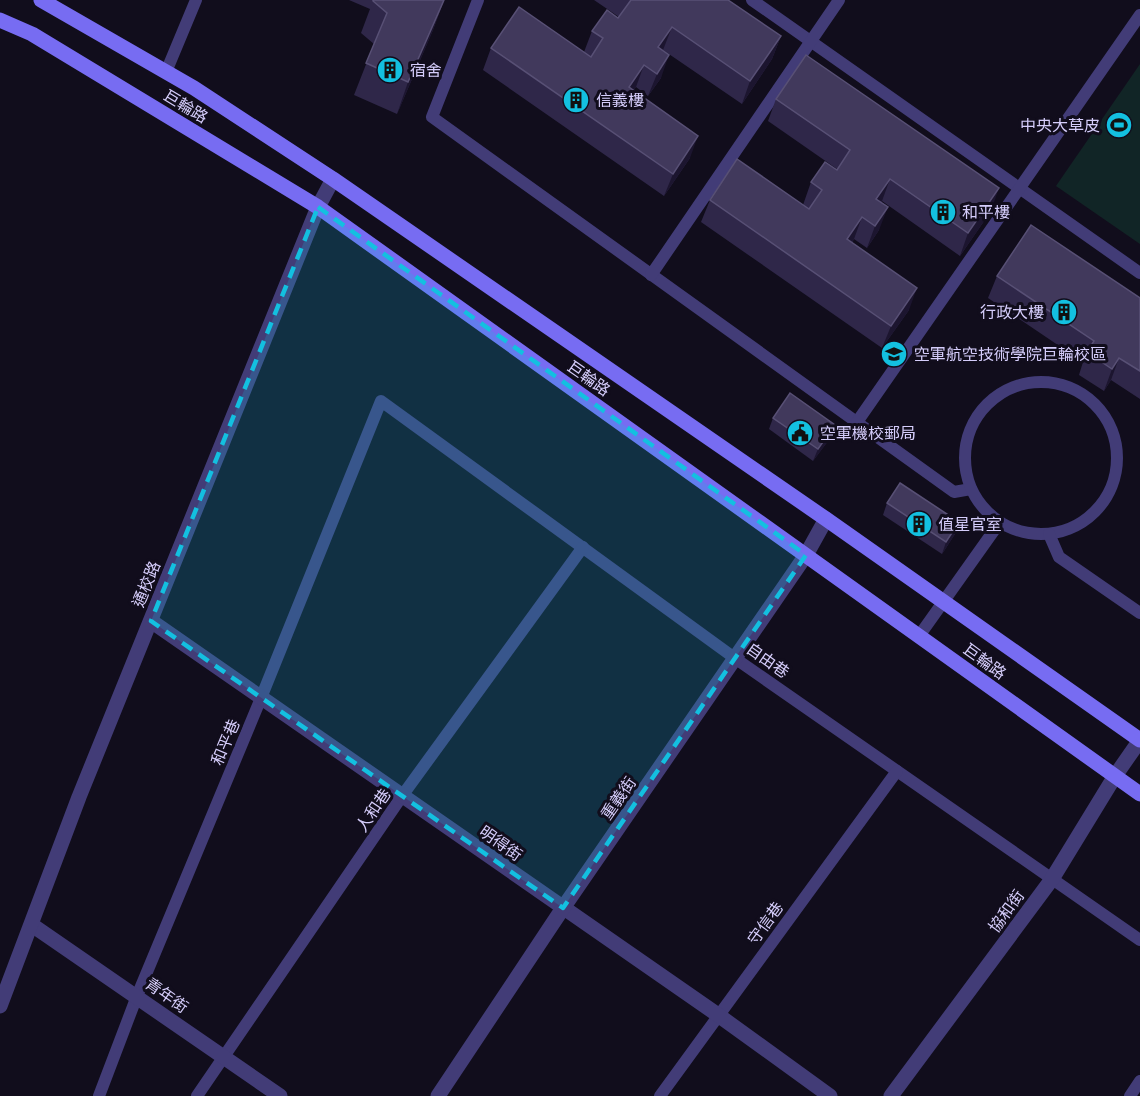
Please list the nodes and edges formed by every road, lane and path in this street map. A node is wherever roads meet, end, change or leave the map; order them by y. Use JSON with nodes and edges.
{"nodes":[{"id":1,"x":41,"y":0,"type":"edge"},
{"id":2,"x":196,"y":0,"type":"edge"},
{"id":3,"x":478,"y":0,"type":"edge"},
{"id":4,"x":752,"y":0,"type":"edge"},
{"id":5,"x":839,"y":0,"type":"edge"},
{"id":6,"x":1140,"y":15,"type":"edge"},
{"id":7,"x":0,"y":20,"type":"edge"},
{"id":8,"x":811,"y":41,"type":"junction"},
{"id":9,"x":166,"y":72,"type":"junction"},
{"id":10,"x":333,"y":179,"type":"junction"},
{"id":11,"x":1020,"y":188,"type":"junction"},
{"id":12,"x":318,"y":207,"type":"junction"},
{"id":13,"x":1140,"y":273,"type":"edge"},
{"id":14,"x":651,"y":274,"type":"junction"},
{"id":15,"x":381,"y":401,"type":"joint"},
{"id":16,"x":857,"y":422,"type":"junction"},
{"id":17,"x":971,"y":489,"type":"junction"},
{"id":18,"x":826,"y":519,"type":"junction"},
{"id":19,"x":1000,"y":522,"type":"junction"},
{"id":20,"x":1049,"y":534,"type":"junction"},
{"id":21,"x":583,"y":547,"type":"junction"},
{"id":22,"x":806,"y":555,"type":"junction"},
{"id":23,"x":943,"y":602,"type":"junction"},
{"id":24,"x":1140,"y":613,"type":"edge"},
{"id":25,"x":151,"y":621,"type":"junction"},
{"id":26,"x":919,"y":636,"type":"junction"},
{"id":27,"x":736,"y":658,"type":"junction"},
{"id":28,"x":261,"y":698,"type":"junction"},
{"id":29,"x":1140,"y":740,"type":"edge"},
{"id":30,"x":897,"y":771,"type":"junction"},
{"id":31,"x":1115,"y":776,"type":"junction"},
{"id":32,"x":1140,"y":794,"type":"edge"},
{"id":33,"x":402,"y":796,"type":"junction"},
{"id":34,"x":1052,"y":879,"type":"junction"},
{"id":35,"x":563,"y":908,"type":"junction"},
{"id":36,"x":32,"y":925,"type":"junction"},
{"id":37,"x":1140,"y":940,"type":"edge"},
{"id":38,"x":137,"y":996,"type":"junction"},
{"id":39,"x":0,"y":1006,"type":"edge"},
{"id":40,"x":718,"y":1015,"type":"junction"},
{"id":41,"x":225,"y":1057,"type":"junction"},
{"id":42,"x":1140,"y":1082,"type":"edge"},
{"id":43,"x":99,"y":1096,"type":"edge"},
{"id":44,"x":197,"y":1096,"type":"edge"},
{"id":45,"x":280,"y":1096,"type":"edge"},
{"id":46,"x":438,"y":1096,"type":"edge"},
{"id":47,"x":660,"y":1096,"type":"edge"},
{"id":48,"x":830,"y":1096,"type":"edge"},
{"id":49,"x":891,"y":1096,"type":"edge"},
{"id":50,"x":1130,"y":1096,"type":"edge"}],
"edges":[{"from":1,"to":9,"type":"street","name":"巨輪路"},
{"from":2,"to":9,"type":"lane"},
{"from":3,"to":14,"type":"lane"},
{"from":4,"to":8,"type":"lane"},
{"from":5,"to":8,"type":"lane"},
{"from":6,"to":11,"type":"lane"},
{"from":7,"to":12,"type":"street","name":"巨輪路"},
{"from":8,"to":11,"type":"lane"},
{"from":8,"to":14,"type":"lane"},
{"from":9,"to":10,"type":"street","name":"巨輪路"},
{"from":10,"to":12,"type":"street","name":"通校路"},
{"from":10,"to":18,"type":"street","name":"巨輪路"},
{"from":11,"to":13,"type":"lane"},
{"from":11,"to":16,"type":"lane"},
{"from":12,"to":22,"type":"street","name":"巨輪路"},
{"from":12,"to":25,"type":"street","name":"通校路"},
{"from":14,"to":16,"type":"lane"},
{"from":15,"to":21,"type":"lane","name":"自由巷"},
{"from":15,"to":28,"type":"lane","name":"和平巷"},
{"from":16,"to":17,"type":"lane"},
{"from":17,"to":19,"type":"lane"},
{"from":17,"to":20,"type":"lane"},
{"from":18,"to":22,"type":"street","name":"重義街"},
{"from":18,"to":23,"type":"street","name":"巨輪路"},
{"from":19,"to":20,"type":"lane"},
{"from":19,"to":23,"type":"lane"},
{"from":20,"to":24,"type":"lane"},
{"from":21,"to":27,"type":"lane","name":"自由巷"},
{"from":21,"to":33,"type":"lane","name":"人和巷"},
{"from":22,"to":26,"type":"street","name":"巨輪路"},
{"from":22,"to":27,"type":"street","name":"重義街"},
{"from":23,"to":26,"type":"lane"},
{"from":23,"to":29,"type":"street","name":"巨輪路"},
{"from":25,"to":28,"type":"street","name":"明得街"},
{"from":25,"to":36,"type":"street","name":"通校路"},
{"from":26,"to":31,"type":"street","name":"巨輪路"},
{"from":27,"to":30,"type":"lane","name":"自由巷"},
{"from":27,"to":35,"type":"street","name":"重義街"},
{"from":28,"to":33,"type":"street","name":"明得街"},
{"from":28,"to":38,"type":"lane","name":"和平巷"},
{"from":29,"to":31,"type":"street","name":"協和街"},
{"from":30,"to":34,"type":"lane","name":"自由巷"},
{"from":30,"to":40,"type":"lane","name":"守信巷"},
{"from":31,"to":32,"type":"street","name":"巨輪路"},
{"from":31,"to":34,"type":"street","name":"協和街"},
{"from":33,"to":35,"type":"street","name":"明得街"},
{"from":33,"to":41,"type":"lane","name":"人和巷"},
{"from":34,"to":37,"type":"lane","name":"自由巷"},
{"from":34,"to":49,"type":"street","name":"協和街"},
{"from":35,"to":40,"type":"street","name":"明得街"},
{"from":35,"to":46,"type":"street","name":"重義街"},
{"from":36,"to":38,"type":"street","name":"青年街"},
{"from":36,"to":39,"type":"street","name":"通校路"},
{"from":38,"to":41,"type":"street","name":"青年街"},
{"from":38,"to":43,"type":"lane","name":"和平巷"},
{"from":40,"to":47,"type":"lane","name":"守信巷"},
{"from":40,"to":48,"type":"street","name":"明得街"},
{"from":41,"to":44,"type":"lane","name":"人和巷"},
{"from":41,"to":45,"type":"street","name":"青年街"},
{"from":42,"to":50,"type":"lane"}]}
